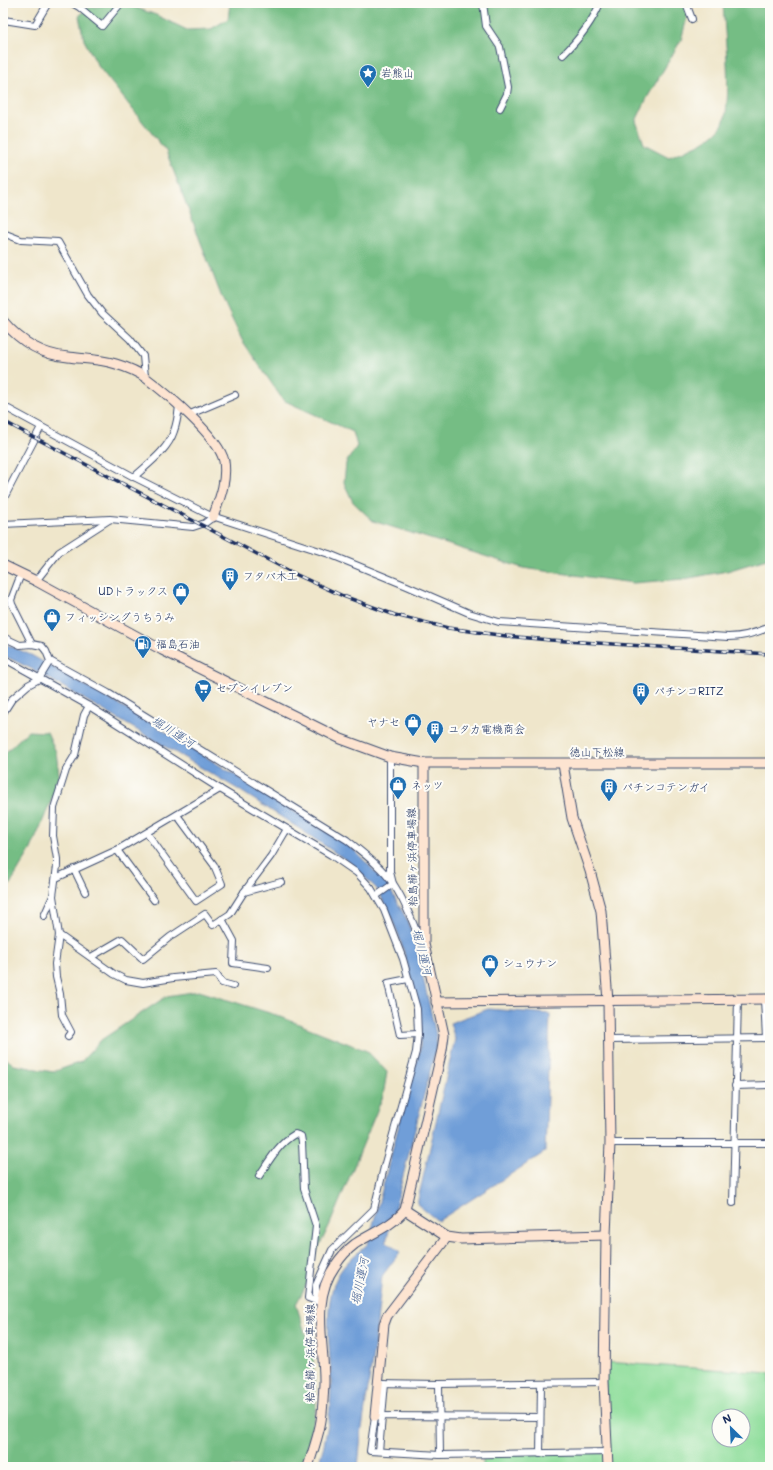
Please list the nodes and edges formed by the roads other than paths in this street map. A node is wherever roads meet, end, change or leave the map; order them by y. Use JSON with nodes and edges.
{"nodes":[{"id":1,"x":48,"y":3,"type":"edge"},
{"id":2,"x":72,"y":3,"type":"edge"},
{"id":3,"x":122,"y":3,"type":"edge"},
{"id":4,"x":483,"y":3,"type":"edge"},
{"id":5,"x":600,"y":3,"type":"edge"},
{"id":6,"x":686,"y":3,"type":"edge"},
{"id":7,"x":692,"y":19,"type":"dead end"},
{"id":8,"x":4,"y":20,"type":"dead end"},
{"id":9,"x":563,"y":55,"type":"dead end"},
{"id":10,"x":500,"y":108,"type":"dead end"},
{"id":11,"x":3,"y":233,"type":"edge"},
{"id":12,"x":3,"y":321,"type":"edge"},
{"id":13,"x":145,"y":377,"type":"junction"},
{"id":14,"x":235,"y":395,"type":"dead end"},
{"id":15,"x":3,"y":406,"type":"edge"},
{"id":16,"x":179,"y":406,"type":"junction"},
{"id":17,"x":188,"y":415,"type":"junction"},
{"id":18,"x":41,"y":427,"type":"junction"},
{"id":19,"x":134,"y":477,"type":"junction"},
{"id":20,"x":3,"y":500,"type":"edge"},
{"id":21,"x":213,"y":517,"type":"junction"},
{"id":22,"x":110,"y":519,"type":"junction"},
{"id":23,"x":3,"y":524,"type":"edge"},
{"id":24,"x":3,"y":565,"type":"edge"},
{"id":25,"x":21,"y":574,"type":"junction"},
{"id":26,"x":36,"y":581,"type":"junction"},
{"id":27,"x":770,"y":627,"type":"edge"},
{"id":28,"x":3,"y":638,"type":"edge"},
{"id":29,"x":32,"y":644,"type":"junction"},
{"id":30,"x":3,"y":658,"type":"edge"},
{"id":31,"x":49,"y":662,"type":"junction"},
{"id":32,"x":40,"y":678,"type":"junction"},
{"id":33,"x":89,"y":706,"type":"junction"},
{"id":34,"x":3,"y":713,"type":"edge"},
{"id":35,"x":390,"y":757,"type":"junction"},
{"id":36,"x":770,"y":762,"type":"edge"},
{"id":37,"x":424,"y":763,"type":"junction"},
{"id":38,"x":563,"y":764,"type":"junction"},
{"id":39,"x":220,"y":788,"type":"junction"},
{"id":40,"x":177,"y":814,"type":"junction"},
{"id":41,"x":287,"y":829,"type":"junction"},
{"id":42,"x":147,"y":833,"type":"junction"},
{"id":43,"x":117,"y":850,"type":"junction"},
{"id":44,"x":74,"y":869,"type":"junction"},
{"id":45,"x":56,"y":878,"type":"junction"},
{"id":46,"x":282,"y":882,"type":"dead end"},
{"id":47,"x":392,"y":885,"type":"junction"},
{"id":48,"x":85,"y":892,"type":"dead end"},
{"id":49,"x":244,"y":892,"type":"junction"},
{"id":50,"x":53,"y":896,"type":"junction"},
{"id":51,"x":377,"y":896,"type":"junction"},
{"id":52,"x":154,"y":900,"type":"dead end"},
{"id":53,"x":44,"y":916,"type":"dead end"},
{"id":54,"x":222,"y":919,"type":"junction"},
{"id":55,"x":60,"y":935,"type":"junction"},
{"id":56,"x":424,"y":944,"type":"junction"},
{"id":57,"x":91,"y":957,"type":"junction"},
{"id":58,"x":268,"y":968,"type":"dead end"},
{"id":59,"x":408,"y":979,"type":"junction"},
{"id":60,"x":233,"y":986,"type":"dead end"},
{"id":61,"x":738,"y":999,"type":"junction"},
{"id":62,"x":767,"y":999,"type":"edge"},
{"id":63,"x":608,"y":1001,"type":"junction"},
{"id":64,"x":436,"y":1002,"type":"junction"},
{"id":65,"x":418,"y":1034,"type":"junction"},
{"id":66,"x":68,"y":1036,"type":"dead end"},
{"id":67,"x":737,"y":1038,"type":"junction"},
{"id":68,"x":768,"y":1038,"type":"edge"},
{"id":69,"x":608,"y":1040,"type":"junction"},
{"id":70,"x":770,"y":1085,"type":"edge"},
{"id":71,"x":735,"y":1086,"type":"junction"},
{"id":72,"x":610,"y":1143,"type":"junction"},
{"id":73,"x":734,"y":1143,"type":"junction"},
{"id":74,"x":770,"y":1143,"type":"edge"},
{"id":75,"x":260,"y":1176,"type":"dead end"},
{"id":76,"x":733,"y":1203,"type":"dead end"},
{"id":77,"x":402,"y":1213,"type":"junction"},
{"id":78,"x":606,"y":1235,"type":"junction"},
{"id":79,"x":446,"y":1237,"type":"junction"},
{"id":80,"x":318,"y":1302,"type":"junction"},
{"id":81,"x":541,"y":1382,"type":"junction"},
{"id":82,"x":604,"y":1382,"type":"junction"},
{"id":83,"x":382,"y":1383,"type":"junction"},
{"id":84,"x":439,"y":1384,"type":"junction"},
{"id":85,"x":378,"y":1416,"type":"junction"},
{"id":86,"x":440,"y":1417,"type":"junction"},
{"id":87,"x":540,"y":1417,"type":"junction"},
{"id":88,"x":379,"y":1452,"type":"junction"},
{"id":89,"x":608,"y":1452,"type":"junction"},
{"id":90,"x":540,"y":1454,"type":"junction"},
{"id":91,"x":440,"y":1455,"type":"junction"},
{"id":92,"x":308,"y":1467,"type":"edge"},
{"id":93,"x":608,"y":1467,"type":"edge"}],
"edges":[{"from":1,"to":8,"type":"street"},
{"from":2,"to":3,"type":"street"},
{"from":4,"to":10,"type":"street"},
{"from":5,"to":9,"type":"street"},
{"from":6,"to":7,"type":"street"},
{"from":11,"to":13,"type":"street"},
{"from":12,"to":13,"type":"street"},
{"from":13,"to":16,"type":"street"},
{"from":14,"to":17,"type":"street"},
{"from":15,"to":18,"type":"street"},
{"from":16,"to":17,"type":"street"},
{"from":16,"to":19,"type":"street"},
{"from":17,"to":21,"type":"street"},
{"from":18,"to":19,"type":"street"},
{"from":18,"to":20,"type":"street"},
{"from":19,"to":21,"type":"street"},
{"from":21,"to":22,"type":"street"},
{"from":21,"to":27,"type":"street"},
{"from":22,"to":23,"type":"street"},
{"from":22,"to":26,"type":"street"},
{"from":24,"to":25,"type":"street"},
{"from":25,"to":26,"type":"street"},
{"from":25,"to":29,"type":"street"},
{"from":26,"to":35,"type":"street"},
{"from":28,"to":29,"type":"street"},
{"from":29,"to":31,"type":"street"},
{"from":30,"to":32,"type":"street"},
{"from":31,"to":32,"type":"street"},
{"from":31,"to":47,"type":"street"},
{"from":32,"to":33,"type":"street"},
{"from":32,"to":34,"type":"street"},
{"from":33,"to":39,"type":"street"},
{"from":33,"to":45,"type":"street"},
{"from":35,"to":37,"type":"street"},
{"from":35,"to":47,"type":"street"},
{"from":36,"to":38,"type":"street","name":"徳山下松線"},
{"from":37,"to":38,"type":"street","name":"徳山下松線"},
{"from":37,"to":56,"type":"street","name":"粭島櫛ヶ浜停車場線"},
{"from":38,"to":63,"type":"street"},
{"from":39,"to":40,"type":"street"},
{"from":39,"to":41,"type":"street"},
{"from":40,"to":42,"type":"street"},
{"from":40,"to":42,"type":"street"},
{"from":41,"to":49,"type":"street"},
{"from":41,"to":51,"type":"street"},
{"from":42,"to":43,"type":"street"},
{"from":43,"to":44,"type":"street"},
{"from":43,"to":52,"type":"street"},
{"from":44,"to":45,"type":"street"},
{"from":44,"to":48,"type":"street"},
{"from":45,"to":50,"type":"street"},
{"from":46,"to":49,"type":"street"},
{"from":47,"to":51,"type":"street"},
{"from":47,"to":56,"type":"street"},
{"from":49,"to":54,"type":"street"},
{"from":50,"to":53,"type":"street"},
{"from":50,"to":55,"type":"street"},
{"from":51,"to":59,"type":"street"},
{"from":54,"to":57,"type":"street"},
{"from":54,"to":58,"type":"street"},
{"from":55,"to":57,"type":"street"},
{"from":55,"to":66,"type":"street"},
{"from":56,"to":64,"type":"street","name":"粭島櫛ヶ浜停車場線"},
{"from":57,"to":60,"type":"street"},
{"from":59,"to":65,"type":"street"},
{"from":59,"to":65,"type":"street"},
{"from":61,"to":62,"type":"street"},
{"from":61,"to":63,"type":"street"},
{"from":61,"to":67,"type":"street"},
{"from":62,"to":68,"type":"street"},
{"from":63,"to":64,"type":"street"},
{"from":63,"to":69,"type":"street"},
{"from":64,"to":77,"type":"street","name":"粭島櫛ヶ浜停車場線"},
{"from":65,"to":80,"type":"street"},
{"from":67,"to":68,"type":"street"},
{"from":67,"to":69,"type":"street"},
{"from":67,"to":71,"type":"street"},
{"from":69,"to":72,"type":"street"},
{"from":70,"to":71,"type":"street"},
{"from":71,"to":73,"type":"street"},
{"from":72,"to":73,"type":"street"},
{"from":72,"to":78,"type":"street"},
{"from":73,"to":74,"type":"street"},
{"from":73,"to":76,"type":"street"},
{"from":75,"to":80,"type":"street"},
{"from":77,"to":79,"type":"street"},
{"from":77,"to":80,"type":"street","name":"粭島櫛ヶ浜停車場線"},
{"from":78,"to":79,"type":"street"},
{"from":78,"to":82,"type":"street"},
{"from":79,"to":83,"type":"street"},
{"from":80,"to":92,"type":"street","name":"粭島櫛ヶ浜停車場線"},
{"from":81,"to":82,"type":"street"},
{"from":81,"to":84,"type":"street"},
{"from":81,"to":87,"type":"street"},
{"from":82,"to":89,"type":"street"},
{"from":83,"to":84,"type":"street"},
{"from":83,"to":85,"type":"street"},
{"from":84,"to":86,"type":"street"},
{"from":85,"to":86,"type":"street"},
{"from":85,"to":88,"type":"street"},
{"from":85,"to":88,"type":"street"},
{"from":86,"to":87,"type":"street"},
{"from":86,"to":91,"type":"street"},
{"from":87,"to":90,"type":"street"},
{"from":88,"to":91,"type":"street"},
{"from":89,"to":90,"type":"street"},
{"from":89,"to":93,"type":"street"},
{"from":90,"to":91,"type":"street"}]}
